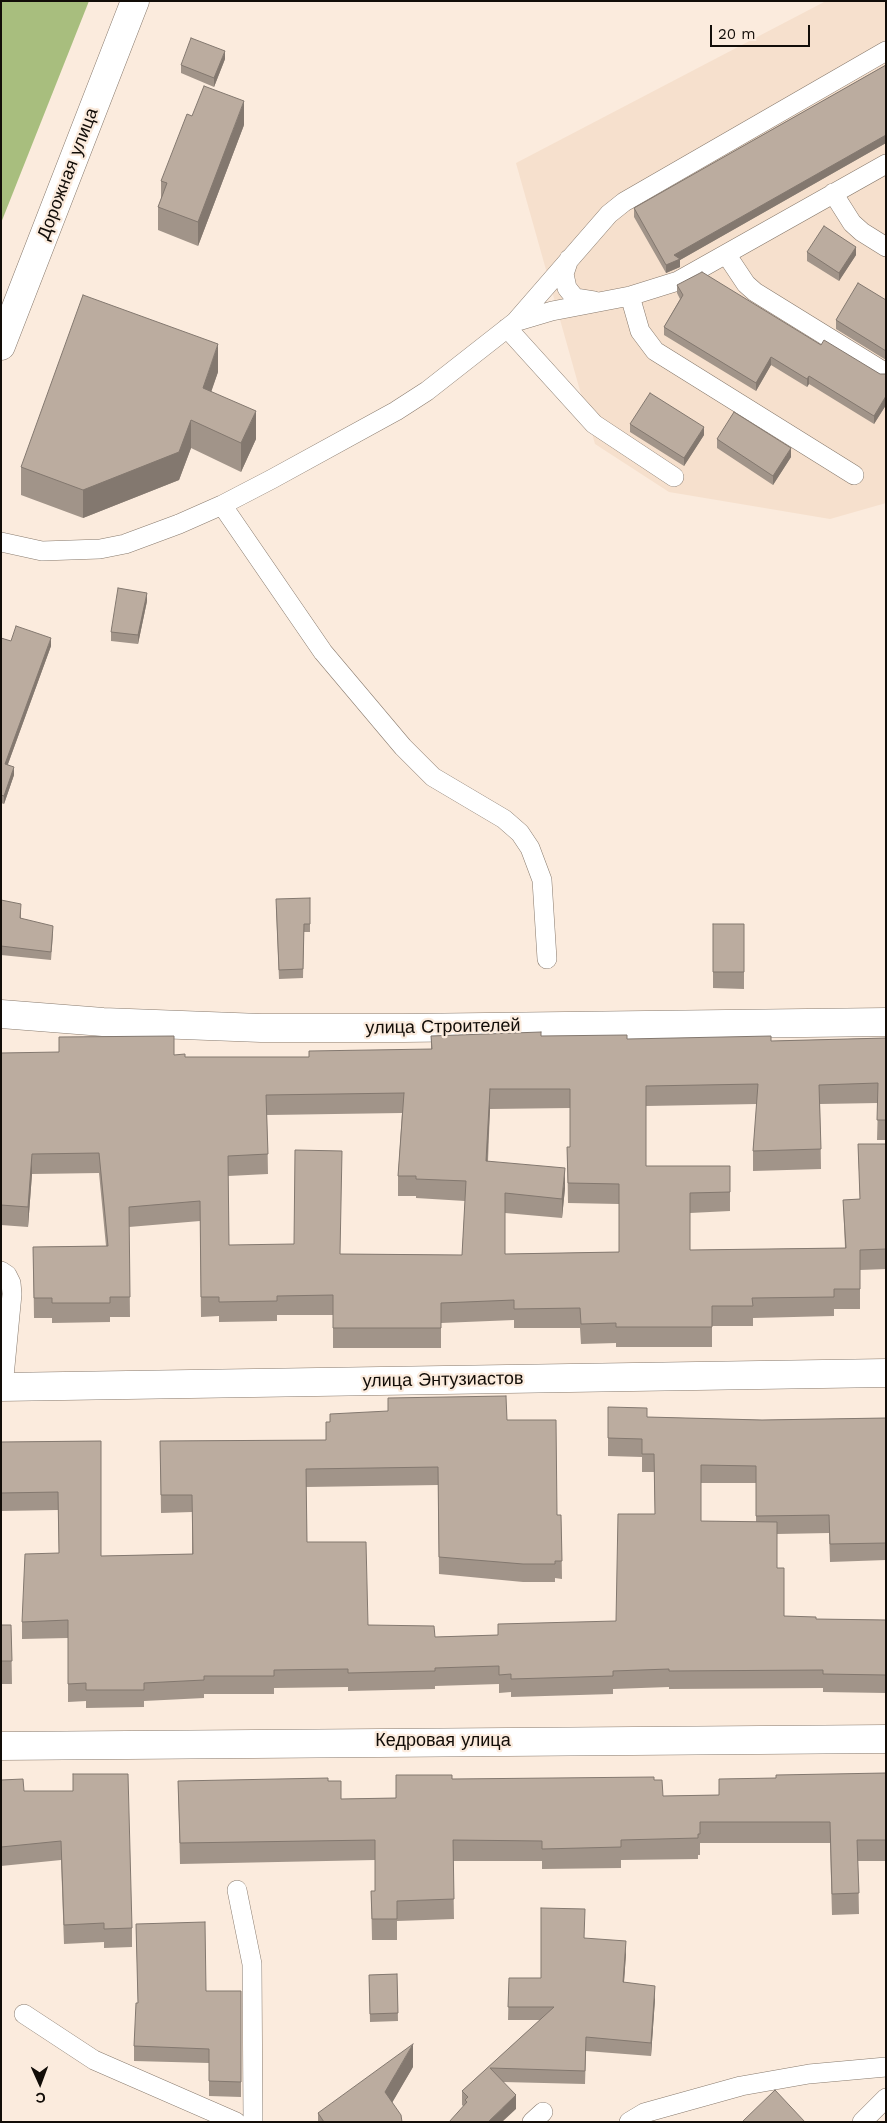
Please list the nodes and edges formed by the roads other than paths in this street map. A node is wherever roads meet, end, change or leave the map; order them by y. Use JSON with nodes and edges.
{"nodes":[{"id":1,"x":135,"y":1,"type":"edge"},
{"id":2,"x":886,"y":51,"type":"edge"},
{"id":3,"x":886,"y":164,"type":"edge"},
{"id":4,"x":834,"y":193,"type":"junction"},
{"id":5,"x":886,"y":247,"type":"edge"},
{"id":6,"x":726,"y":254,"type":"junction"},
{"id":7,"x":570,"y":257,"type":"junction"},
{"id":8,"x":630,"y":296,"type":"junction"},
{"id":9,"x":595,"y":301,"type":"junction"},
{"id":10,"x":511,"y":325,"type":"junction"},
{"id":11,"x":1,"y":346,"type":"edge"},
{"id":12,"x":886,"y":373,"type":"edge"},
{"id":13,"x":854,"y":475,"type":"dead end"},
{"id":14,"x":674,"y":477,"type":"dead end"},
{"id":15,"x":222,"y":505,"type":"junction"},
{"id":16,"x":1,"y":542,"type":"edge"},
{"id":17,"x":547,"y":959,"type":"dead end"},
{"id":18,"x":1,"y":1014,"type":"edge"},
{"id":19,"x":886,"y":1022,"type":"edge"},
{"id":20,"x":1,"y":1271,"type":"edge"},
{"id":21,"x":886,"y":1373,"type":"edge"},
{"id":22,"x":2,"y":1386,"type":"edge"},
{"id":23,"x":886,"y":1739,"type":"edge"},
{"id":24,"x":1,"y":1746,"type":"edge"},
{"id":25,"x":237,"y":1890,"type":"dead end"},
{"id":26,"x":24,"y":2014,"type":"dead end"},
{"id":27,"x":886,"y":2067,"type":"edge"},
{"id":28,"x":886,"y":2098,"type":"edge"},
{"id":29,"x":236,"y":2122,"type":"edge"},
{"id":30,"x":253,"y":2122,"type":"edge"},
{"id":31,"x":628,"y":2122,"type":"edge"},
{"id":32,"x":862,"y":2122,"type":"edge"}],
"edges":[{"from":1,"to":11,"type":"street","name":"Дорожная улица"},
{"from":2,"to":7,"type":"lane"},
{"from":3,"to":4,"type":"lane"},
{"from":4,"to":5,"type":"lane"},
{"from":4,"to":6,"type":"lane"},
{"from":6,"to":8,"type":"lane"},
{"from":6,"to":12,"type":"lane"},
{"from":7,"to":9,"type":"lane"},
{"from":7,"to":10,"type":"lane"},
{"from":8,"to":9,"type":"lane"},
{"from":8,"to":13,"type":"lane"},
{"from":9,"to":10,"type":"lane"},
{"from":10,"to":14,"type":"lane"},
{"from":10,"to":15,"type":"lane"},
{"from":15,"to":16,"type":"lane"},
{"from":15,"to":17,"type":"lane"},
{"from":18,"to":19,"type":"street","name":"улица Строителей"},
{"from":20,"to":22,"type":"lane"},
{"from":21,"to":22,"type":"street","name":"улица Энтузиастов"},
{"from":23,"to":24,"type":"street","name":"Кедровая улица"},
{"from":25,"to":30,"type":"lane"},
{"from":26,"to":29,"type":"lane"},
{"from":27,"to":31,"type":"lane"},
{"from":28,"to":32,"type":"lane"}]}
